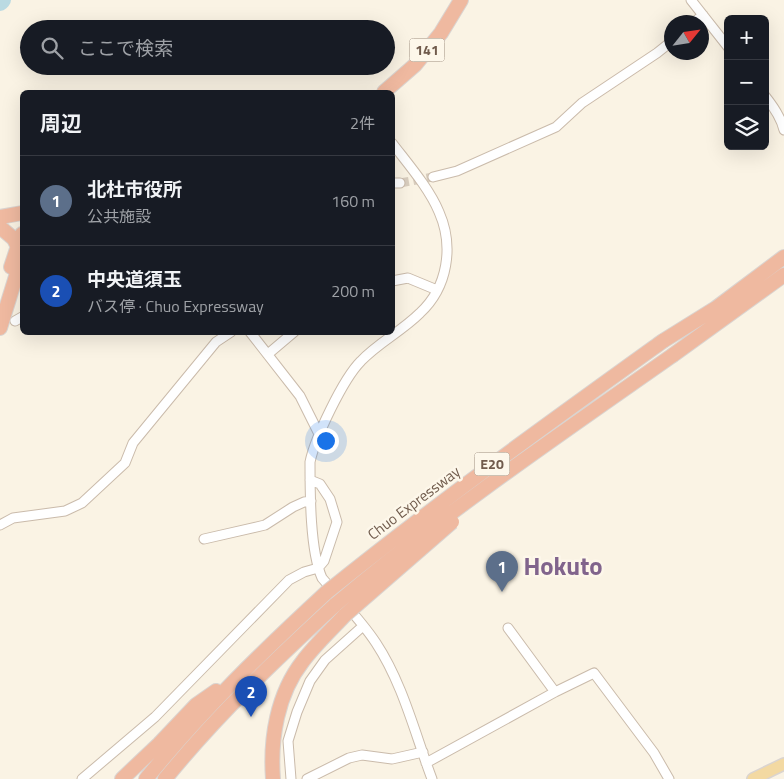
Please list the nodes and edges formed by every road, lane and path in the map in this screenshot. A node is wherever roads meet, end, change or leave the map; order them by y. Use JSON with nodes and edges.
{"nodes":[{"id":1,"x":460,"y":0,"type":"edge"},
{"id":2,"x":691,"y":0,"type":"edge"},
{"id":3,"x":703,"y":15,"type":"edge"},
{"id":4,"x":709,"y":23,"type":"edge"},
{"id":5,"x":724,"y":42,"type":"edge"},
{"id":6,"x":664,"y":47,"type":"edge"},
{"id":7,"x":386,"y":90,"type":"edge"},
{"id":8,"x":769,"y":102,"type":"edge"},
{"id":9,"x":784,"y":130,"type":"edge"},
{"id":10,"x":395,"y":147,"type":"edge"},
{"id":11,"x":433,"y":177,"type":"tunnel mouth"},
{"id":12,"x":20,"y":213,"type":"edge"},
{"id":13,"x":2,"y":220,"type":"edge"},
{"id":14,"x":20,"y":225,"type":"edge"},
{"id":15,"x":20,"y":244,"type":"edge"},
{"id":16,"x":20,"y":248,"type":"edge"},
{"id":17,"x":20,"y":249,"type":"edge"},
{"id":18,"x":784,"y":257,"type":"edge"},
{"id":19,"x":784,"y":275,"type":"edge"},
{"id":20,"x":395,"y":280,"type":"edge"},
{"id":21,"x":437,"y":290,"type":"junction"},
{"id":22,"x":0,"y":301,"type":"edge"},
{"id":23,"x":0,"y":328,"type":"edge"},
{"id":24,"x":395,"y":333,"type":"edge"},
{"id":25,"x":226,"y":335,"type":"edge"},
{"id":26,"x":252,"y":335,"type":"edge"},
{"id":27,"x":290,"y":335,"type":"edge"},
{"id":28,"x":392,"y":335,"type":"edge"},
{"id":29,"x":268,"y":354,"type":"junction"},
{"id":30,"x":320,"y":434,"type":"junction"},
{"id":31,"x":512,"y":468,"type":"junction"},
{"id":32,"x":310,"y":480,"type":"junction"},
{"id":33,"x":312,"y":501,"type":"junction"},
{"id":34,"x":0,"y":525,"type":"edge"},
{"id":35,"x":204,"y":539,"type":"dead end"},
{"id":36,"x":318,"y":568,"type":"junction"},
{"id":37,"x":363,"y":626,"type":"junction"},
{"id":38,"x":508,"y":628,"type":"dead end"},
{"id":39,"x":234,"y":679,"type":"junction"},
{"id":40,"x":555,"y":692,"type":"junction"},
{"id":41,"x":422,"y":752,"type":"junction"},
{"id":42,"x":426,"y":763,"type":"junction"},
{"id":43,"x":784,"y":764,"type":"edge"},
{"id":44,"x":82,"y":779,"type":"edge"},
{"id":45,"x":122,"y":779,"type":"edge"},
{"id":46,"x":146,"y":779,"type":"edge"},
{"id":47,"x":166,"y":779,"type":"edge"},
{"id":48,"x":272,"y":779,"type":"edge"},
{"id":49,"x":290,"y":779,"type":"edge"},
{"id":50,"x":307,"y":779,"type":"edge"},
{"id":51,"x":432,"y":779,"type":"edge"},
{"id":52,"x":670,"y":779,"type":"edge"},
{"id":53,"x":753,"y":779,"type":"edge"}],
"edges":[{"from":1,"to":7,"type":"highway","number":"141"},
{"from":2,"to":3,"type":"street"},
{"from":4,"to":5,"type":"street"},
{"from":6,"to":11,"type":"street"},
{"from":8,"to":9,"type":"street"},
{"from":10,"to":21,"type":"street"},
{"from":12,"to":13,"type":"highway"},
{"from":13,"to":14,"type":"highway"},
{"from":13,"to":15,"type":"highway"},
{"from":16,"to":22,"type":"highway"},
{"from":17,"to":23,"type":"highway"},
{"from":18,"to":39,"type":"highway","name":"Chuo Expressway","number":"E20","bridge":true},
{"from":19,"to":31,"type":"highway","name":"Chuo Expressway","number":"E20","bridge":true},
{"from":20,"to":21,"type":"street"},
{"from":21,"to":24,"type":"street"},
{"from":25,"to":34,"type":"street"},
{"from":26,"to":29,"type":"street"},
{"from":27,"to":29,"type":"street"},
{"from":28,"to":30,"type":"street"},
{"from":29,"to":30,"type":"street"},
{"from":30,"to":32,"type":"street"},
{"from":31,"to":47,"type":"highway","name":"Chuo Expressway","number":"E20","bridge":true},
{"from":31,"to":48,"type":"highway","bridge":true},
{"from":32,"to":33,"type":"street"},
{"from":32,"to":36,"type":"street"},
{"from":33,"to":35,"type":"street"},
{"from":33,"to":36,"type":"street"},
{"from":36,"to":37,"type":"street"},
{"from":36,"to":44,"type":"street"},
{"from":37,"to":41,"type":"street"},
{"from":37,"to":49,"type":"street"},
{"from":38,"to":40,"type":"street"},
{"from":39,"to":45,"type":"highway"},
{"from":39,"to":46,"type":"highway","name":"Chuo Expressway","number":"E20"},
{"from":40,"to":42,"type":"street"},
{"from":40,"to":52,"type":"street"},
{"from":41,"to":42,"type":"street"},
{"from":41,"to":50,"type":"street"},
{"from":42,"to":51,"type":"street"},
{"from":43,"to":53,"type":"main road"}]}
